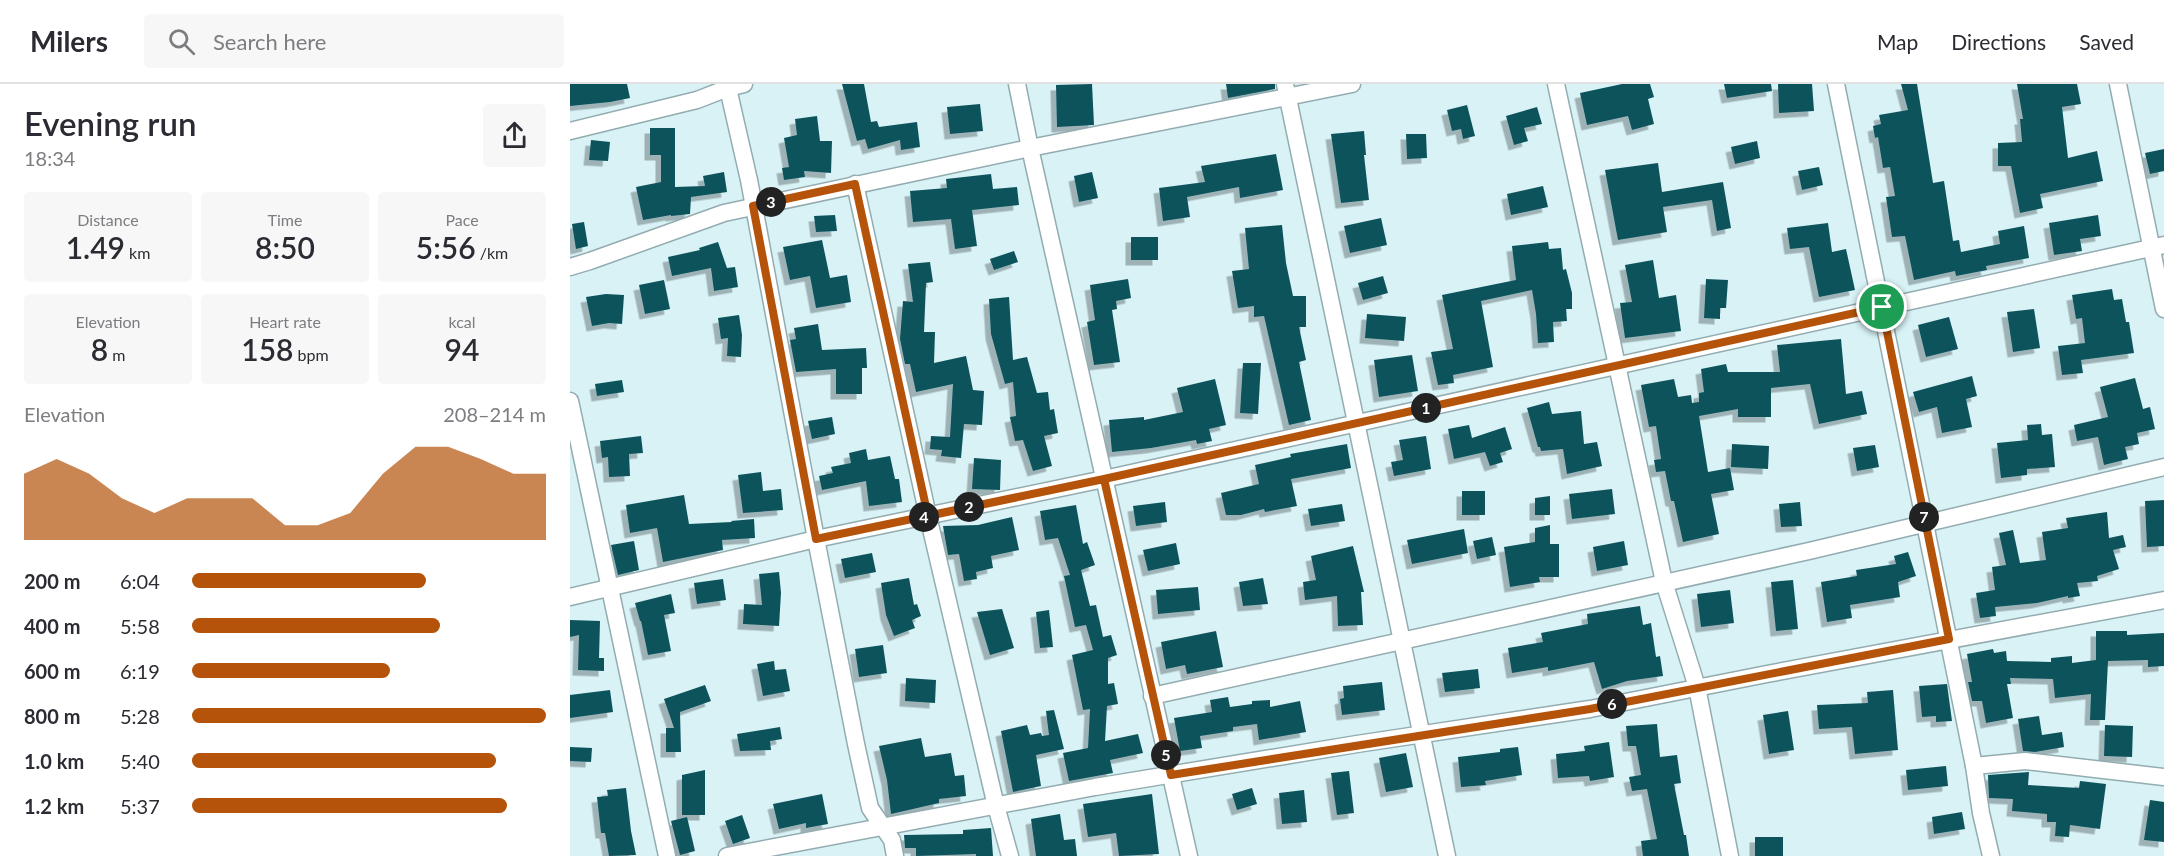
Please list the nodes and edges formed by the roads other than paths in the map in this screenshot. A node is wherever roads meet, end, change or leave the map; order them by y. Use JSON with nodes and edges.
{"nodes":[{"id":1,"x":1017,"y":84,"type":"edge"},
{"id":2,"x":1352,"y":84,"type":"edge"},
{"id":3,"x":1556,"y":84,"type":"edge"},
{"id":4,"x":1836,"y":84,"type":"edge"},
{"id":5,"x":2118,"y":84,"type":"edge"},
{"id":6,"x":733,"y":85,"type":"edge"},
{"id":7,"x":1287,"y":90,"type":"edge"},
{"id":8,"x":570,"y":131,"type":"edge"},
{"id":9,"x":1030,"y":148,"type":"junction"},
{"id":10,"x":855,"y":184,"type":"junction"},
{"id":11,"x":753,"y":206,"type":"junction"},
{"id":12,"x":2158,"y":246,"type":"edge"},
{"id":13,"x":570,"y":267,"type":"edge"},
{"id":14,"x":1882,"y":307,"type":"junction"},
{"id":15,"x":2164,"y":309,"type":"edge"},
{"id":16,"x":1618,"y":366,"type":"junction"},
{"id":17,"x":570,"y":401,"type":"edge"},
{"id":18,"x":1355,"y":424,"type":"junction"},
{"id":19,"x":2164,"y":468,"type":"edge"},
{"id":20,"x":1104,"y":479,"type":"junction"},
{"id":21,"x":928,"y":516,"type":"junction"},
{"id":22,"x":1925,"y":523,"type":"junction"},
{"id":23,"x":816,"y":539,"type":"junction"},
{"id":24,"x":1664,"y":582,"type":"junction"},
{"id":25,"x":610,"y":588,"type":"junction"},
{"id":26,"x":570,"y":597,"type":"edge"},
{"id":27,"x":2164,"y":600,"type":"edge"},
{"id":28,"x":1949,"y":639,"type":"junction"},
{"id":29,"x":1401,"y":640,"type":"junction"},
{"id":30,"x":1697,"y":687,"type":"junction"},
{"id":31,"x":1152,"y":696,"type":"junction"},
{"id":32,"x":1421,"y":735,"type":"junction"},
{"id":33,"x":1974,"y":766,"type":"junction"},
{"id":34,"x":1171,"y":775,"type":"junction"},
{"id":35,"x":2164,"y":777,"type":"edge"},
{"id":36,"x":996,"y":806,"type":"junction"},
{"id":37,"x":883,"y":826,"type":"junction"},
{"id":38,"x":668,"y":856,"type":"edge"},
{"id":39,"x":730,"y":856,"type":"edge"},
{"id":40,"x":896,"y":856,"type":"edge"},
{"id":41,"x":1010,"y":856,"type":"edge"},
{"id":42,"x":1189,"y":856,"type":"edge"},
{"id":43,"x":1447,"y":856,"type":"edge"},
{"id":44,"x":1730,"y":856,"type":"edge"},
{"id":45,"x":1991,"y":856,"type":"edge"}],
"edges":[{"from":1,"to":9,"type":"street"},
{"from":2,"to":7,"type":"street"},
{"from":3,"to":16,"type":"street"},
{"from":4,"to":14,"type":"street"},
{"from":5,"to":12,"type":"street"},
{"from":6,"to":8,"type":"street"},
{"from":6,"to":11,"type":"street"},
{"from":7,"to":9,"type":"street"},
{"from":7,"to":18,"type":"street"},
{"from":9,"to":10,"type":"street"},
{"from":9,"to":20,"type":"street"},
{"from":10,"to":11,"type":"street"},
{"from":10,"to":21,"type":"street"},
{"from":11,"to":13,"type":"street"},
{"from":11,"to":23,"type":"street"},
{"from":12,"to":14,"type":"street"},
{"from":12,"to":15,"type":"street"},
{"from":14,"to":16,"type":"street"},
{"from":14,"to":22,"type":"street"},
{"from":16,"to":18,"type":"street"},
{"from":16,"to":24,"type":"street"},
{"from":17,"to":25,"type":"street"},
{"from":18,"to":20,"type":"street"},
{"from":18,"to":29,"type":"street"},
{"from":19,"to":22,"type":"street"},
{"from":20,"to":21,"type":"street"},
{"from":20,"to":31,"type":"street"},
{"from":21,"to":23,"type":"street"},
{"from":21,"to":36,"type":"street"},
{"from":22,"to":24,"type":"street"},
{"from":22,"to":28,"type":"street"},
{"from":23,"to":25,"type":"street"},
{"from":23,"to":37,"type":"street"},
{"from":24,"to":29,"type":"street"},
{"from":24,"to":30,"type":"street"},
{"from":25,"to":26,"type":"street"},
{"from":25,"to":38,"type":"street"},
{"from":27,"to":28,"type":"street"},
{"from":28,"to":30,"type":"street"},
{"from":28,"to":33,"type":"street"},
{"from":29,"to":31,"type":"street"},
{"from":29,"to":32,"type":"street"},
{"from":30,"to":32,"type":"street"},
{"from":30,"to":44,"type":"street"},
{"from":31,"to":34,"type":"street"},
{"from":32,"to":34,"type":"street"},
{"from":32,"to":43,"type":"street"},
{"from":33,"to":35,"type":"street"},
{"from":33,"to":45,"type":"street"},
{"from":34,"to":36,"type":"street"},
{"from":34,"to":42,"type":"street"},
{"from":36,"to":37,"type":"street"},
{"from":36,"to":41,"type":"street"},
{"from":37,"to":39,"type":"street"},
{"from":37,"to":40,"type":"street"}]}
